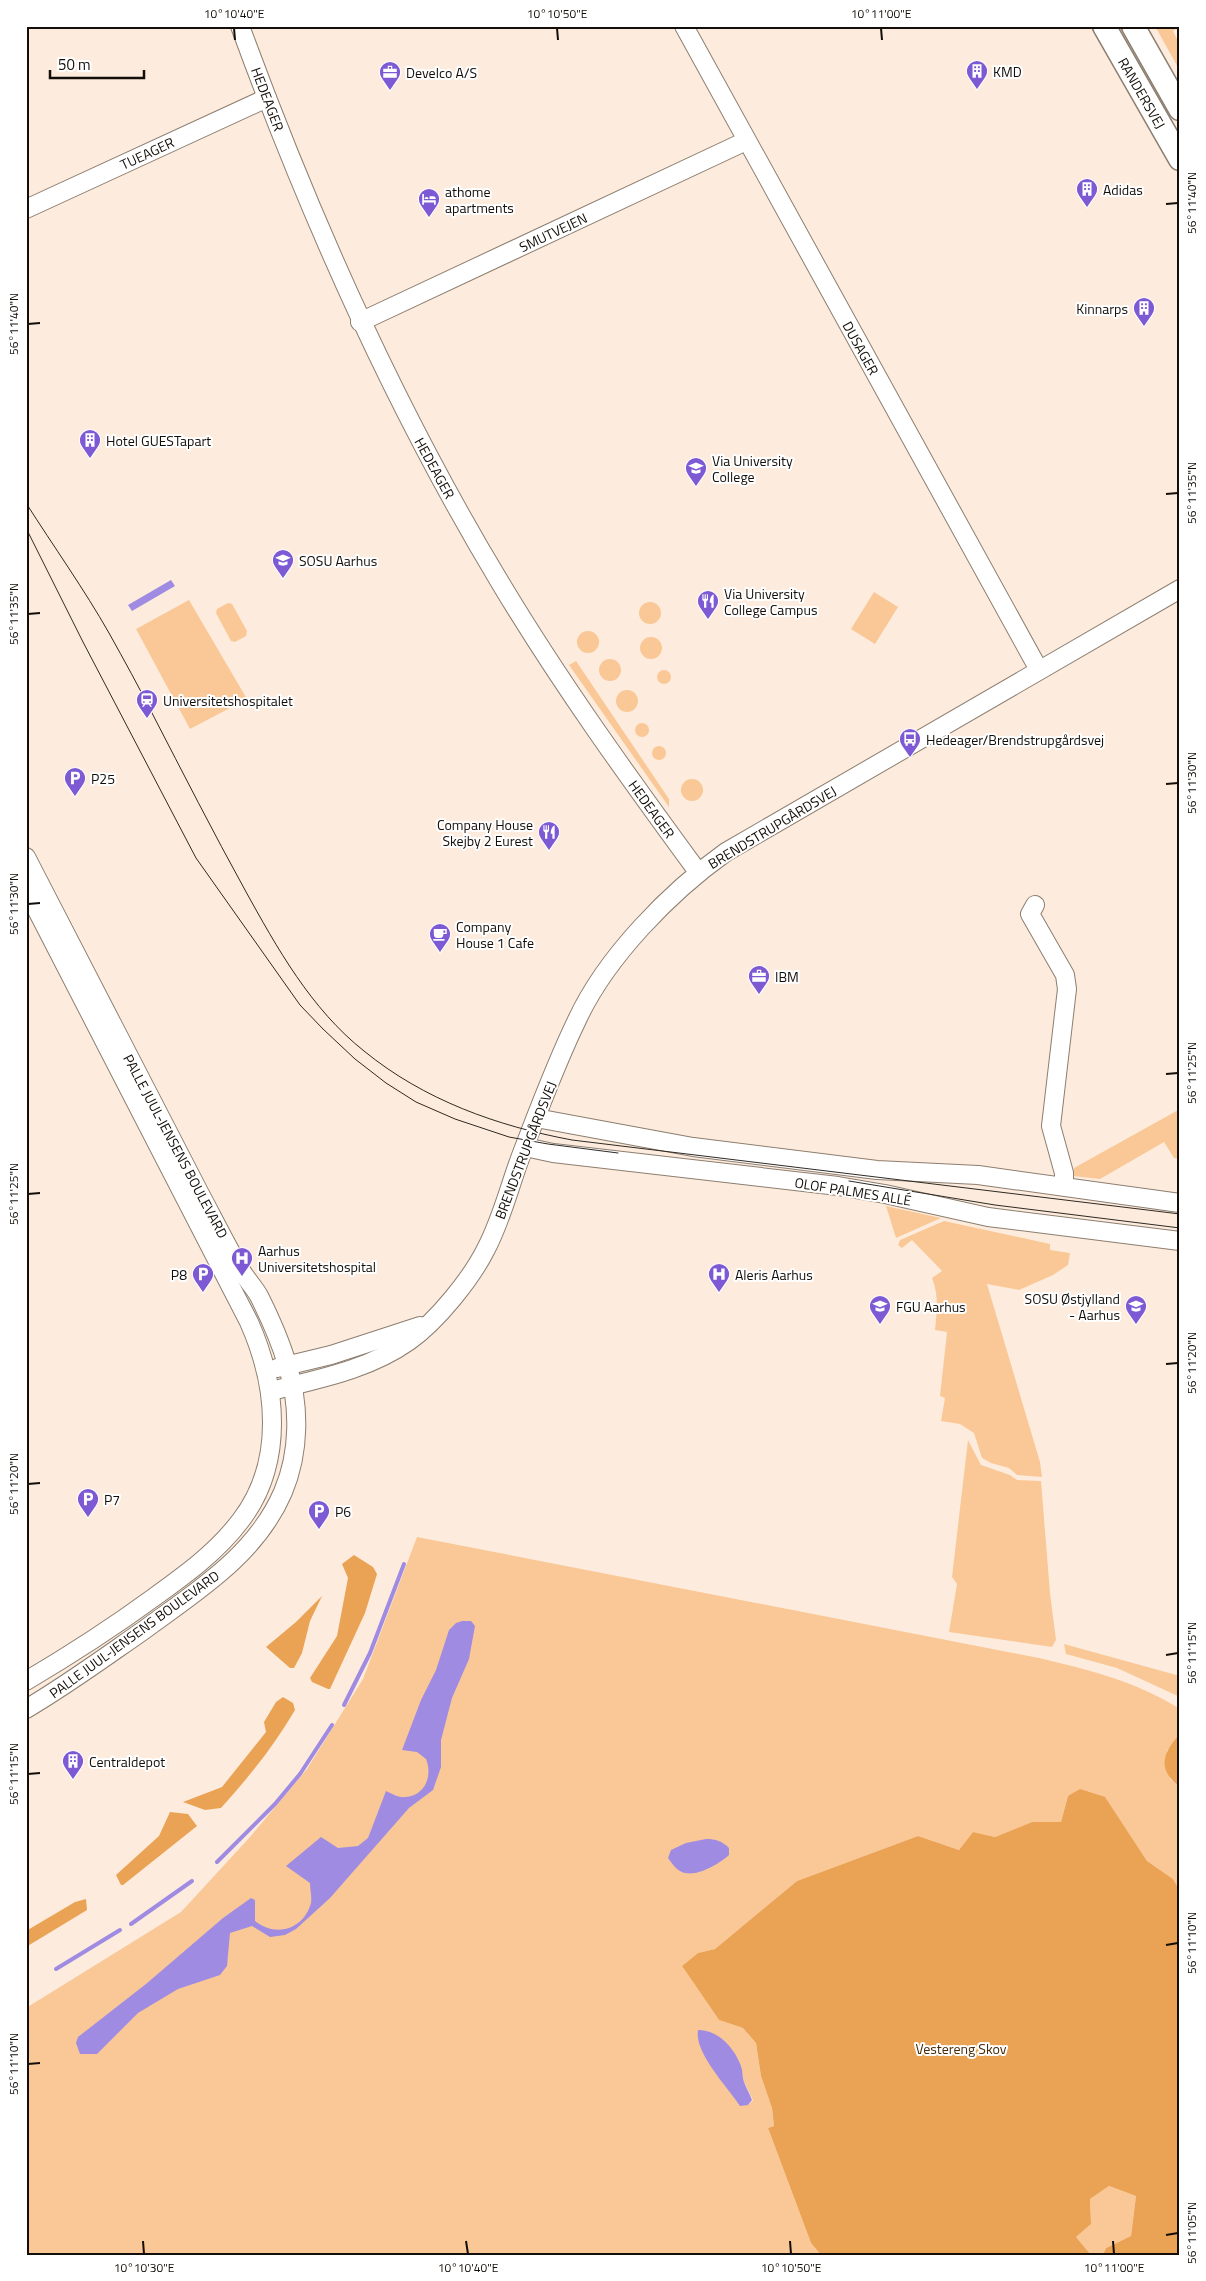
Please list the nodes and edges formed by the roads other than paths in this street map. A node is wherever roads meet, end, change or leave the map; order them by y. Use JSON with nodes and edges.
{"nodes":[{"id":1,"x":240,"y":26,"type":"edge"},
{"id":2,"x":684,"y":26,"type":"edge"},
{"id":3,"x":1104,"y":26,"type":"edge"},
{"id":4,"x":1133,"y":26,"type":"edge"},
{"id":5,"x":267,"y":98,"type":"junction"},
{"id":6,"x":1180,"y":109,"type":"edge"},
{"id":7,"x":746,"y":141,"type":"junction"},
{"id":8,"x":1180,"y":160,"type":"edge"},
{"id":9,"x":26,"y":209,"type":"edge"},
{"id":10,"x":360,"y":322,"type":"junction"},
{"id":11,"x":1180,"y":589,"type":"edge"},
{"id":12,"x":1039,"y":670,"type":"junction"},
{"id":13,"x":26,"y":857,"type":"edge"},
{"id":14,"x":698,"y":872,"type":"junction"},
{"id":15,"x":26,"y":889,"type":"edge"},
{"id":16,"x":1035,"y":905,"type":"dead end"},
{"id":17,"x":536,"y":1118,"type":"junction"},
{"id":18,"x":524,"y":1147,"type":"junction"},
{"id":19,"x":1064,"y":1186,"type":"junction"},
{"id":20,"x":1180,"y":1203,"type":"edge"},
{"id":21,"x":1180,"y":1241,"type":"edge"},
{"id":22,"x":427,"y":1324,"type":"junction"},
{"id":23,"x":284,"y":1374,"type":"junction"},
{"id":24,"x":26,"y":1681,"type":"edge"},
{"id":25,"x":26,"y":1709,"type":"edge"}],
"edges":[{"from":1,"to":5,"type":"street","name":"HEDEAGER"},
{"from":2,"to":7,"type":"street","name":"DUSAGER"},
{"from":3,"to":8,"type":"main road","name":"RANDERSVEJ"},
{"from":4,"to":6,"type":"main road","name":"RANDERSVEJ"},
{"from":5,"to":9,"type":"street","name":"TUEAGER"},
{"from":5,"to":10,"type":"street","name":"HEDEAGER"},
{"from":7,"to":10,"type":"street","name":"SMUTVEJEN"},
{"from":7,"to":12,"type":"street","name":"DUSAGER"},
{"from":10,"to":14,"type":"street","name":"HEDEAGER"},
{"from":11,"to":12,"type":"street","name":"BRENDSTRUPGÅRDSVEJ"},
{"from":12,"to":14,"type":"street","name":"BRENDSTRUPGÅRDSVEJ"},
{"from":13,"to":23,"type":"street","name":"PALLE JUUL-JENSENS BOULEVARD"},
{"from":14,"to":17,"type":"street","name":"BRENDSTRUPGÅRDSVEJ"},
{"from":15,"to":23,"type":"street","name":"PALLE JUUL-JENSENS BOULEVARD"},
{"from":16,"to":19,"type":"street"},
{"from":17,"to":18,"type":"street","name":"BRENDSTRUPGÅRDSVEJ"},
{"from":17,"to":19,"type":"street","name":"OLOF PALMES ALLÉ"},
{"from":18,"to":21,"type":"street","name":"OLOF PALMES ALLÉ"},
{"from":18,"to":22,"type":"street","name":"BRENDSTRUPGÅRDSVEJ"},
{"from":19,"to":20,"type":"street","name":"OLOF PALMES ALLÉ"},
{"from":22,"to":23,"type":"street","name":"BRENDSTRUPGÅRDSVEJ"},
{"from":22,"to":23,"type":"street","name":"BRENDSTRUPGÅRDSVEJ"},
{"from":23,"to":24,"type":"street","name":"PALLE JUUL-JENSENS BOULEVARD"},
{"from":23,"to":25,"type":"street","name":"PALLE JUUL-JENSENS BOULEVARD"}]}
